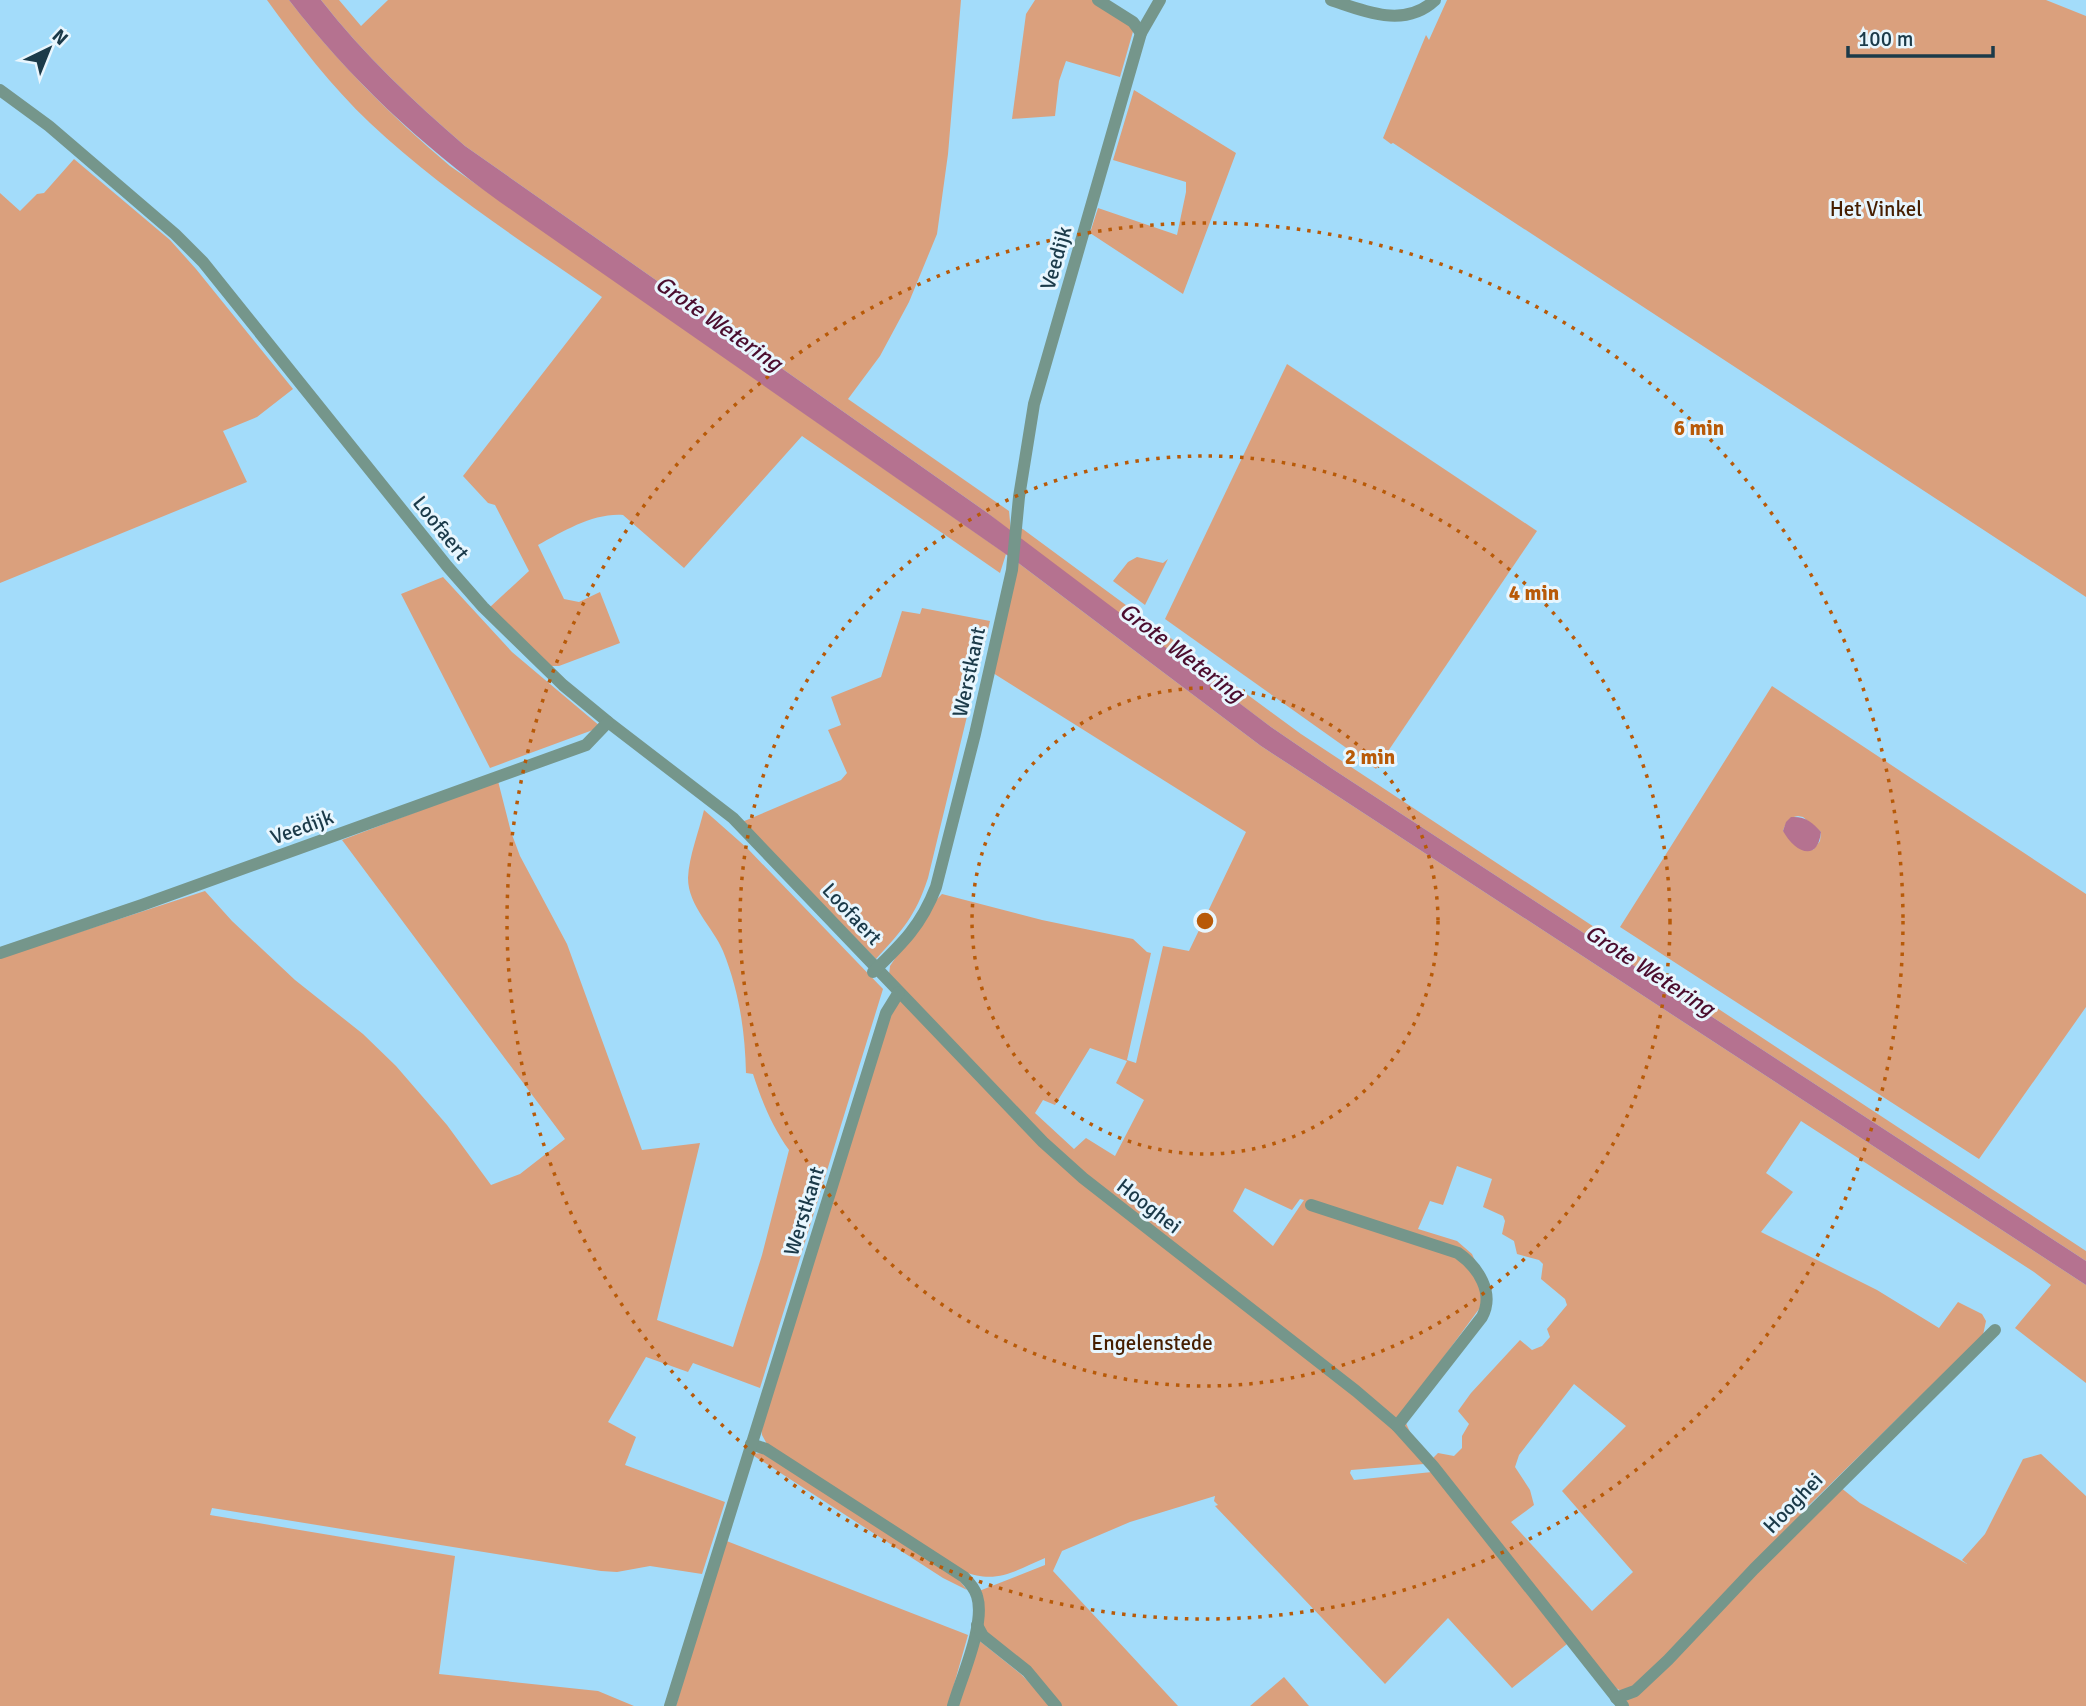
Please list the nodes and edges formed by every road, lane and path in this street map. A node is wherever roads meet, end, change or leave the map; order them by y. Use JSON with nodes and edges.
{"nodes":[{"id":1,"x":1098,"y":0,"type":"edge"},
{"id":2,"x":1160,"y":0,"type":"edge"},
{"id":3,"x":1331,"y":0,"type":"edge"},
{"id":4,"x":1435,"y":0,"type":"edge"},
{"id":5,"x":1137,"y":27,"type":"junction"},
{"id":6,"x":0,"y":90,"type":"edge"},
{"id":7,"x":1012,"y":570,"type":"joint"},
{"id":8,"x":608,"y":722,"type":"junction"},
{"id":9,"x":0,"y":953,"type":"edge"},
{"id":10,"x":874,"y":971,"type":"junction"},
{"id":11,"x":899,"y":992,"type":"junction"},
{"id":12,"x":1311,"y":1205,"type":"dead end"},
{"id":13,"x":1995,"y":1330,"type":"dead end"},
{"id":14,"x":1397,"y":1426,"type":"junction"},
{"id":15,"x":751,"y":1444,"type":"junction"},
{"id":16,"x":977,"y":1625,"type":"junction"},
{"id":17,"x":1620,"y":1702,"type":"edge"},
{"id":18,"x":670,"y":1706,"type":"edge"},
{"id":19,"x":953,"y":1706,"type":"edge"},
{"id":20,"x":1056,"y":1706,"type":"edge"}],
"edges":[{"from":1,"to":5,"type":"street"},
{"from":2,"to":5,"type":"street","name":"Veedijk"},
{"from":3,"to":4,"type":"street"},
{"from":5,"to":7,"type":"street","name":"Veedijk"},
{"from":6,"to":8,"type":"street","name":"Loofaert"},
{"from":7,"to":10,"type":"street","name":"Werstkant"},
{"from":8,"to":9,"type":"street","name":"Veedijk"},
{"from":8,"to":10,"type":"street","name":"Loofaert"},
{"from":10,"to":11,"type":"street","name":"Loofaert"},
{"from":11,"to":14,"type":"street","name":"Hooghei"},
{"from":11,"to":15,"type":"street","name":"Werstkant"},
{"from":12,"to":14,"type":"street"},
{"from":13,"to":17,"type":"street","name":"Hooghei"},
{"from":14,"to":17,"type":"street","name":"Hooghei"},
{"from":15,"to":16,"type":"street"},
{"from":15,"to":18,"type":"street","name":"Werstkant"},
{"from":16,"to":19,"type":"street"},
{"from":16,"to":20,"type":"street"}]}
